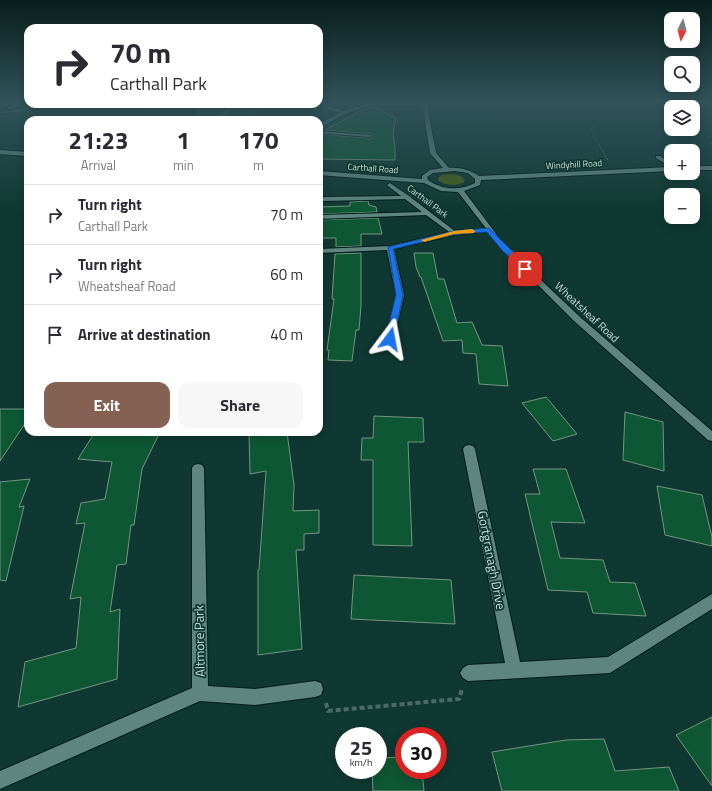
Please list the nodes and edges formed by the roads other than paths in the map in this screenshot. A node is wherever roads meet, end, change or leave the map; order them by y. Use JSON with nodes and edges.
{"nodes":[{"id":1,"x":430,"y":138,"type":"edge"},
{"id":2,"x":0,"y":152,"type":"edge"},
{"id":3,"x":24,"y":154,"type":"edge"},
{"id":4,"x":658,"y":157,"type":"dead end"},
{"id":5,"x":664,"y":161,"type":"edge"},
{"id":6,"x":700,"y":168,"type":"edge"},
{"id":7,"x":712,"y":168,"type":"edge"},
{"id":8,"x":447,"y":169,"type":"junction"},
{"id":9,"x":664,"y":169,"type":"edge"},
{"id":10,"x":323,"y":173,"type":"edge"},
{"id":11,"x":478,"y":178,"type":"junction"},
{"id":12,"x":425,"y":181,"type":"junction"},
{"id":13,"x":390,"y":185,"type":"dead end"},
{"id":14,"x":460,"y":190,"type":"junction"},
{"id":15,"x":407,"y":197,"type":"junction"},
{"id":16,"x":324,"y":198,"type":"dead end"},
{"id":17,"x":428,"y":213,"type":"junction"},
{"id":18,"x":323,"y":217,"type":"edge"},
{"id":19,"x":489,"y":230,"type":"junction"},
{"id":20,"x":454,"y":232,"type":"junction"},
{"id":21,"x":390,"y":248,"type":"junction"},
{"id":22,"x":323,"y":250,"type":"edge"},
{"id":23,"x":390,"y":339,"type":"dead end"},
{"id":24,"x":712,"y":437,"type":"edge"},
{"id":25,"x":469,"y":449,"type":"dead end"},
{"id":26,"x":198,"y":468,"type":"dead end"},
{"id":27,"x":712,"y":601,"type":"edge"},
{"id":28,"x":514,"y":671,"type":"junction"},
{"id":29,"x":468,"y":673,"type":"road end"},
{"id":30,"x":315,"y":689,"type":"road end"},
{"id":31,"x":200,"y":693,"type":"junction"},
{"id":32,"x":0,"y":780,"type":"edge"}],
"edges":[{"from":1,"to":8,"type":"main road"},
{"from":2,"to":3,"type":"main road"},
{"from":4,"to":5,"type":"lane"},
{"from":6,"to":7,"type":"main road"},
{"from":8,"to":11,"type":"main road"},
{"from":8,"to":12,"type":"main road"},
{"from":9,"to":11,"type":"main road","name":"Windyhill Road"},
{"from":10,"to":12,"type":"main road","name":"Carthall Road"},
{"from":11,"to":14,"type":"main road"},
{"from":12,"to":14,"type":"main road","name":"Carthall Road"},
{"from":13,"to":15,"type":"lane","name":"Carthall Park"},
{"from":14,"to":19,"type":"main road","name":"Wheatsheaf Road"},
{"from":15,"to":16,"type":"lane"},
{"from":15,"to":17,"type":"lane","name":"Carthall Park"},
{"from":17,"to":18,"type":"lane"},
{"from":17,"to":20,"type":"lane","name":"Carthall Park"},
{"from":19,"to":20,"type":"main road","name":"Carthall Park"},
{"from":19,"to":24,"type":"main road","name":"Wheatsheaf Road"},
{"from":20,"to":21,"type":"main road","name":"Carthall Park"},
{"from":21,"to":22,"type":"main road","name":"Carthall Park"},
{"from":21,"to":23,"type":"main road"},
{"from":25,"to":28,"type":"main road","name":"Gortgranagh Drive"},
{"from":26,"to":31,"type":"main road","name":"Altmore Park"},
{"from":27,"to":28,"type":"main road"},
{"from":28,"to":29,"type":"main road"},
{"from":30,"to":31,"type":"main road"},
{"from":31,"to":32,"type":"main road","name":"Altmore Park"}]}
